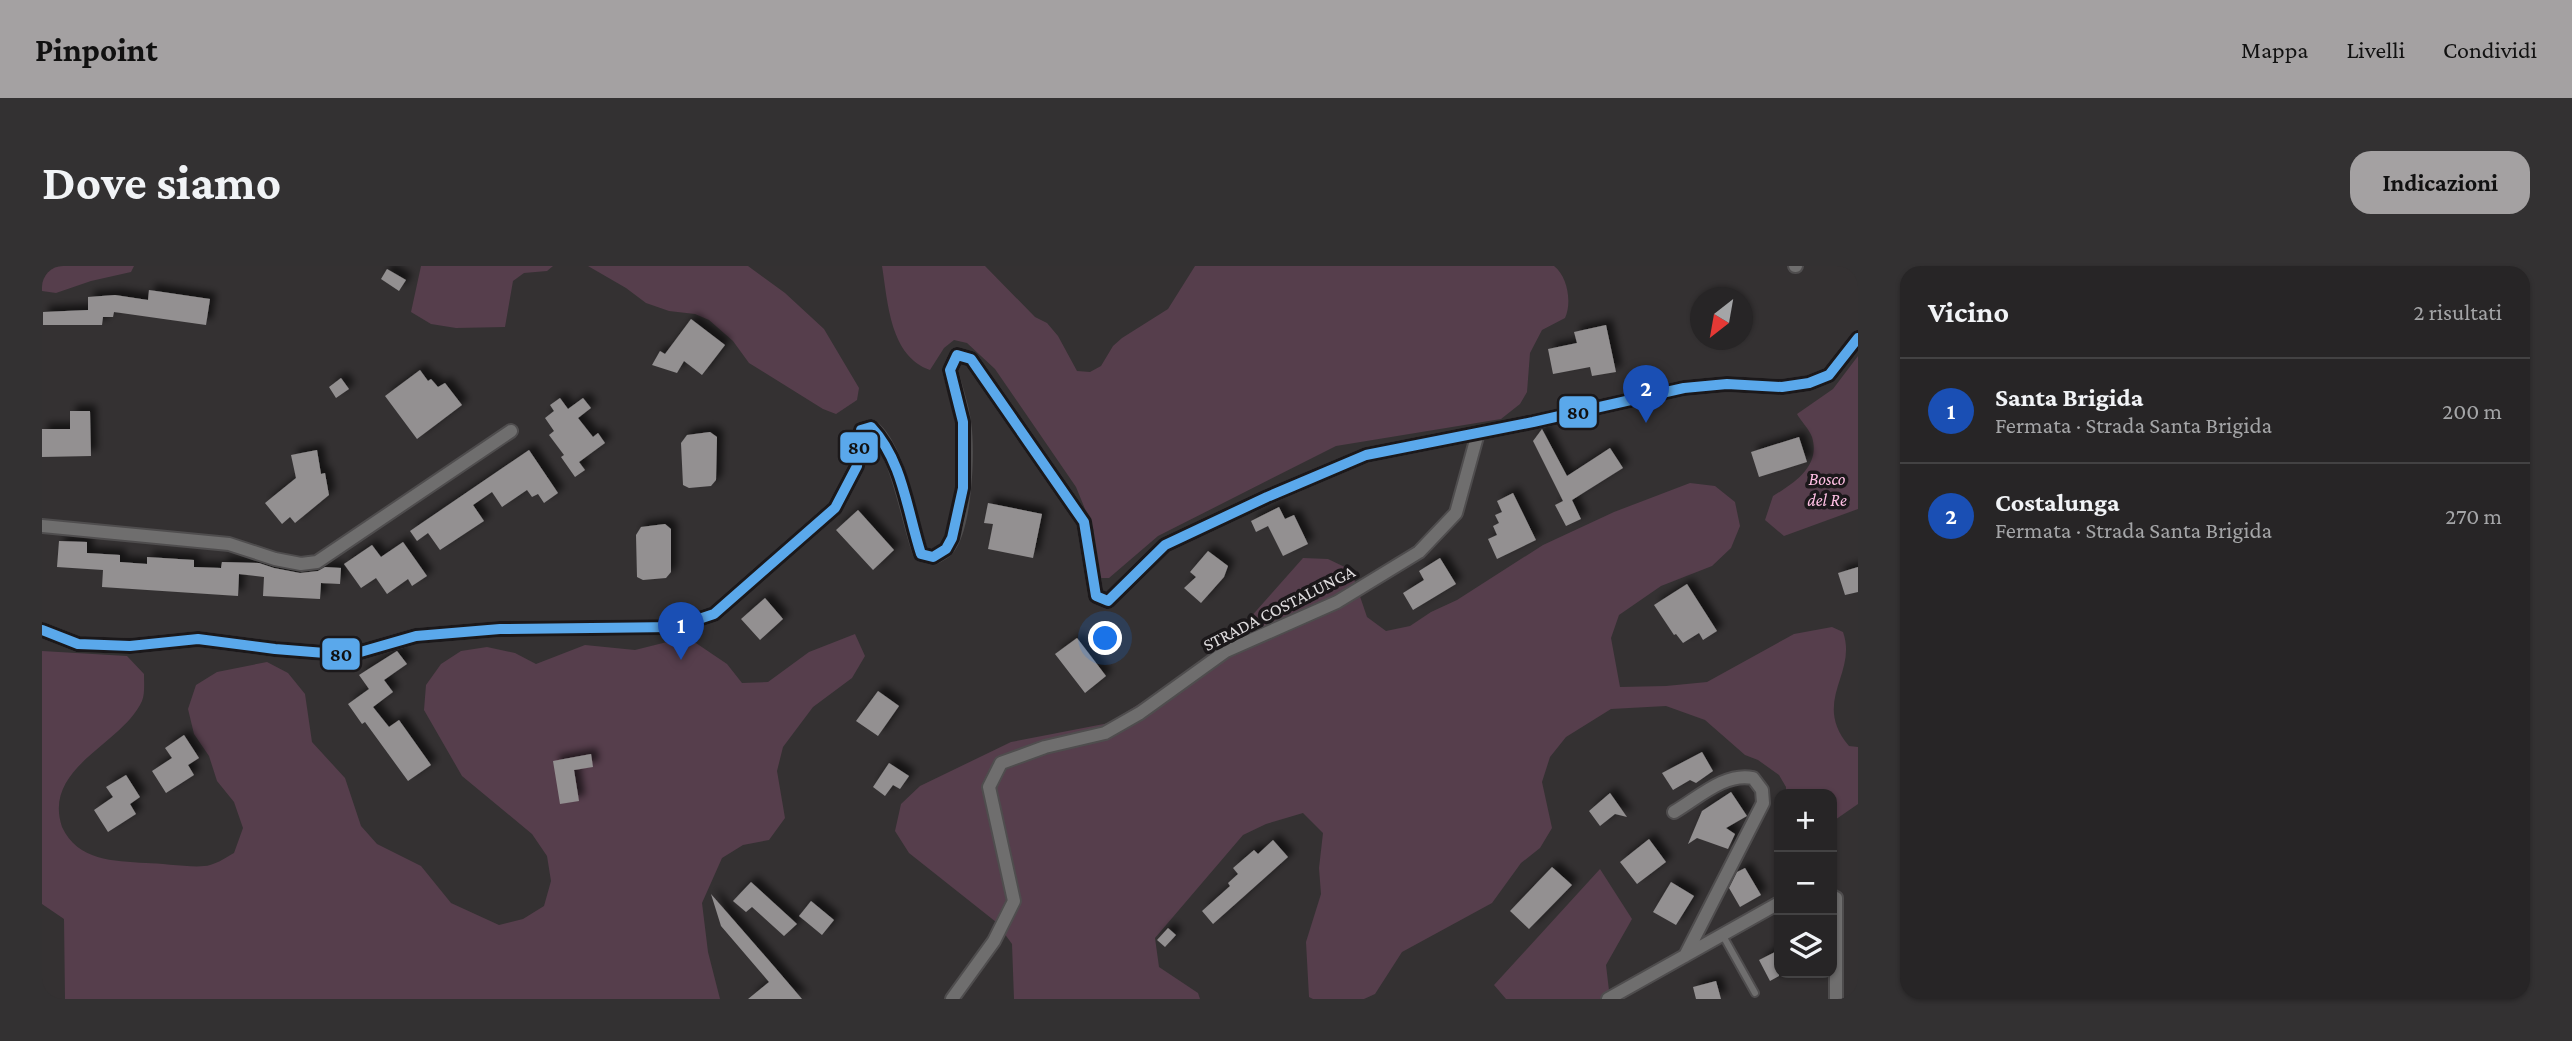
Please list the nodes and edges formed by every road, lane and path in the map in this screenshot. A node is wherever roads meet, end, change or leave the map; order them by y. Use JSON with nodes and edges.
{"nodes":[{"id":1,"x":1858,"y":338,"type":"edge"},
{"id":2,"x":511,"y":430,"type":"dead end"},
{"id":3,"x":1478,"y":433,"type":"junction"},
{"id":4,"x":42,"y":526,"type":"edge"},
{"id":5,"x":42,"y":630,"type":"edge"},
{"id":6,"x":1674,"y":812,"type":"dead end"},
{"id":7,"x":1774,"y":906,"type":"edge"},
{"id":8,"x":1837,"y":915,"type":"edge"},
{"id":9,"x":1722,"y":934,"type":"junction"},
{"id":10,"x":1685,"y":956,"type":"junction"},
{"id":11,"x":1755,"y":993,"type":"dead end"},
{"id":12,"x":952,"y":999,"type":"edge"},
{"id":13,"x":1608,"y":999,"type":"edge"},
{"id":14,"x":1836,"y":999,"type":"edge"}],
"edges":[{"from":1,"to":3,"type":"street"},
{"from":2,"to":4,"type":"street"},
{"from":3,"to":5,"type":"street"},
{"from":3,"to":12,"type":"street","name":"STRADA COSTALUNGA"},
{"from":6,"to":10,"type":"street"},
{"from":7,"to":9,"type":"street"},
{"from":8,"to":14,"type":"street"},
{"from":9,"to":10,"type":"street"},
{"from":9,"to":11,"type":"lane"},
{"from":10,"to":13,"type":"street"}]}
